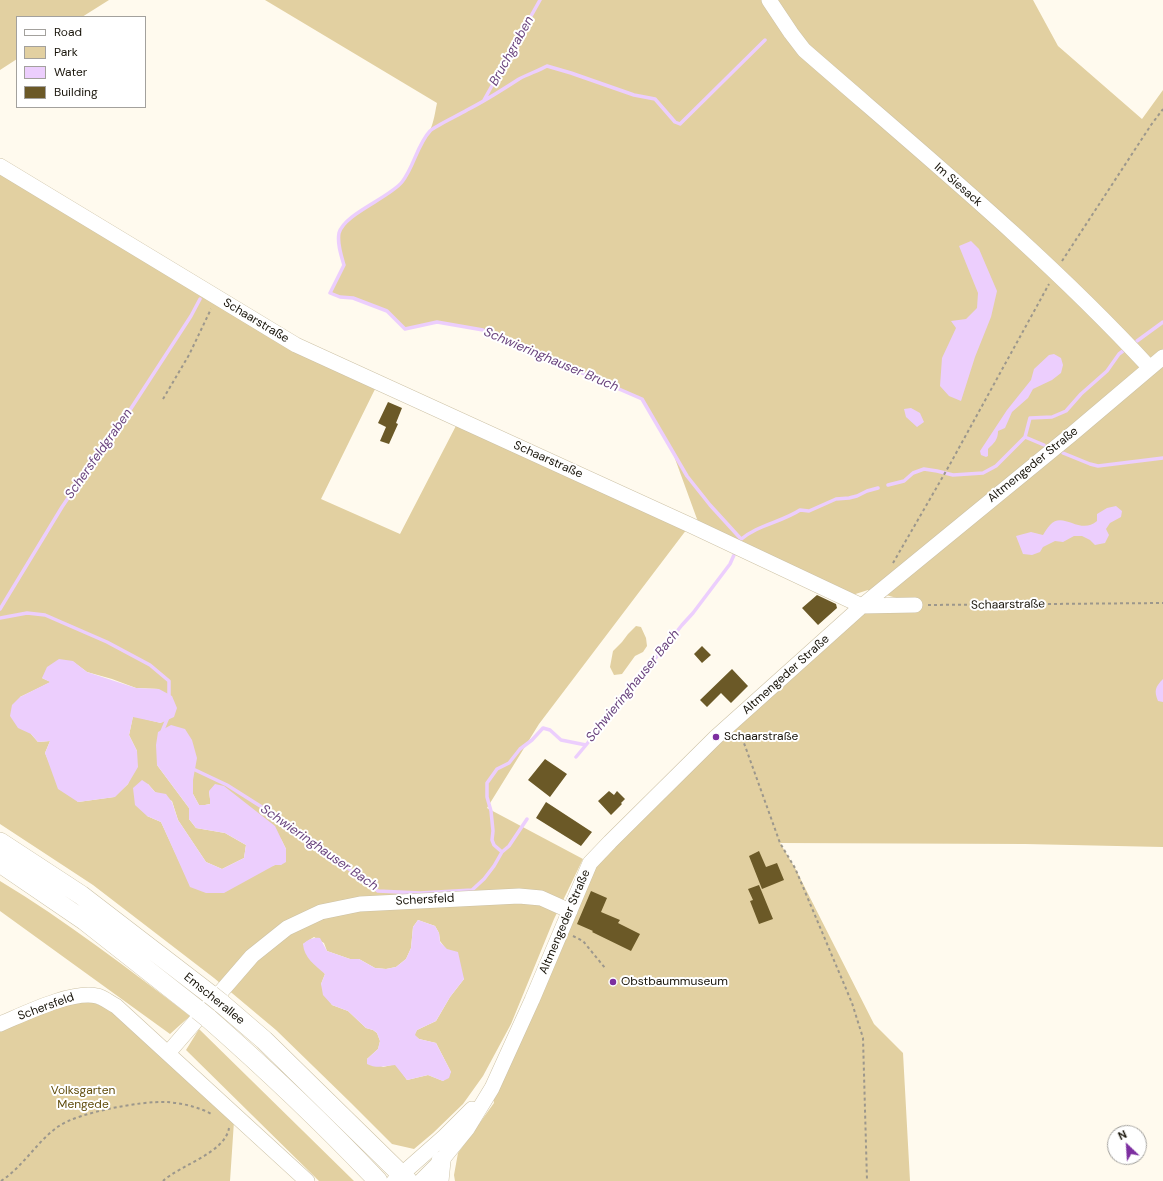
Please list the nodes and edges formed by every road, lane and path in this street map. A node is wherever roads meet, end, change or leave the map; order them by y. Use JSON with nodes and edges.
{"nodes":[{"id":1,"x":769,"y":0,"type":"edge"},
{"id":2,"x":1163,"y":109,"type":"edge"},
{"id":3,"x":0,"y":166,"type":"edge"},
{"id":4,"x":1055,"y":272,"type":"junction"},
{"id":5,"x":218,"y":297,"type":"junction"},
{"id":6,"x":1163,"y":357,"type":"edge"},
{"id":7,"x":1150,"y":368,"type":"junction"},
{"id":8,"x":163,"y":399,"type":"dead end"},
{"id":9,"x":893,"y":580,"type":"junction"},
{"id":10,"x":1163,"y":603,"type":"edge"},
{"id":11,"x":915,"y":605,"type":"joint"},
{"id":12,"x":862,"y":606,"type":"junction"},
{"id":13,"x":736,"y":719,"type":"junction"},
{"id":14,"x":0,"y":842,"type":"edge"},
{"id":15,"x":0,"y":863,"type":"edge"},
{"id":16,"x":570,"y":911,"type":"junction"},
{"id":17,"x":562,"y":929,"type":"junction"},
{"id":18,"x":605,"y":968,"type":"dead end"},
{"id":19,"x":0,"y":1024,"type":"edge"},
{"id":20,"x":168,"y":1053,"type":"junction"},
{"id":21,"x":492,"y":1088,"type":"junction"},
{"id":22,"x":216,"y":1116,"type":"dead end"},
{"id":23,"x":230,"y":1124,"type":"dead end"},
{"id":24,"x":441,"y":1162,"type":"junction"},
{"id":25,"x":401,"y":1179,"type":"edge"},
{"id":26,"x":1,"y":1181,"type":"edge"},
{"id":27,"x":163,"y":1181,"type":"edge"},
{"id":28,"x":307,"y":1181,"type":"edge"},
{"id":29,"x":378,"y":1181,"type":"edge"},
{"id":30,"x":421,"y":1181,"type":"edge"},
{"id":31,"x":439,"y":1181,"type":"edge"},
{"id":32,"x":868,"y":1181,"type":"edge"}],
"edges":[{"from":1,"to":4,"type":"street","name":"Im Siesack"},
{"from":2,"to":4,"type":"path"},
{"from":3,"to":5,"type":"street","name":"Schaarstraße"},
{"from":4,"to":7,"type":"street","name":"Im Siesack"},
{"from":4,"to":9,"type":"path"},
{"from":5,"to":8,"type":"path"},
{"from":5,"to":12,"type":"street","name":"Schaarstraße"},
{"from":6,"to":7,"type":"street","name":"Altmengeder Straße"},
{"from":7,"to":9,"type":"street","name":"Altmengeder Straße"},
{"from":9,"to":12,"type":"street","name":"Altmengeder Straße"},
{"from":10,"to":11,"type":"path","name":"Schaarstraße"},
{"from":11,"to":12,"type":"street","name":"Schaarstraße"},
{"from":12,"to":13,"type":"street","name":"Altmengeder Straße"},
{"from":13,"to":16,"type":"street","name":"Altmengeder Straße"},
{"from":13,"to":32,"type":"path"},
{"from":14,"to":25,"type":"main road","name":"Emscherallee"},
{"from":15,"to":29,"type":"main road","name":"Emscherallee"},
{"from":16,"to":17,"type":"street","name":"Altmengeder Straße"},
{"from":16,"to":20,"type":"street","name":"Schersfeld"},
{"from":17,"to":18,"type":"path"},
{"from":17,"to":21,"type":"street","name":"Altmengeder Straße"},
{"from":19,"to":20,"type":"street","name":"Schersfeld"},
{"from":20,"to":28,"type":"street","name":"Schersfeld"},
{"from":21,"to":24,"type":"street","name":"Altmengeder Straße"},
{"from":21,"to":25,"type":"street","name":"Altmengeder Straße"},
{"from":22,"to":26,"type":"path"},
{"from":23,"to":27,"type":"path"},
{"from":24,"to":30,"type":"street","name":"Altmengeder Straße"},
{"from":24,"to":31,"type":"main road"}]}
